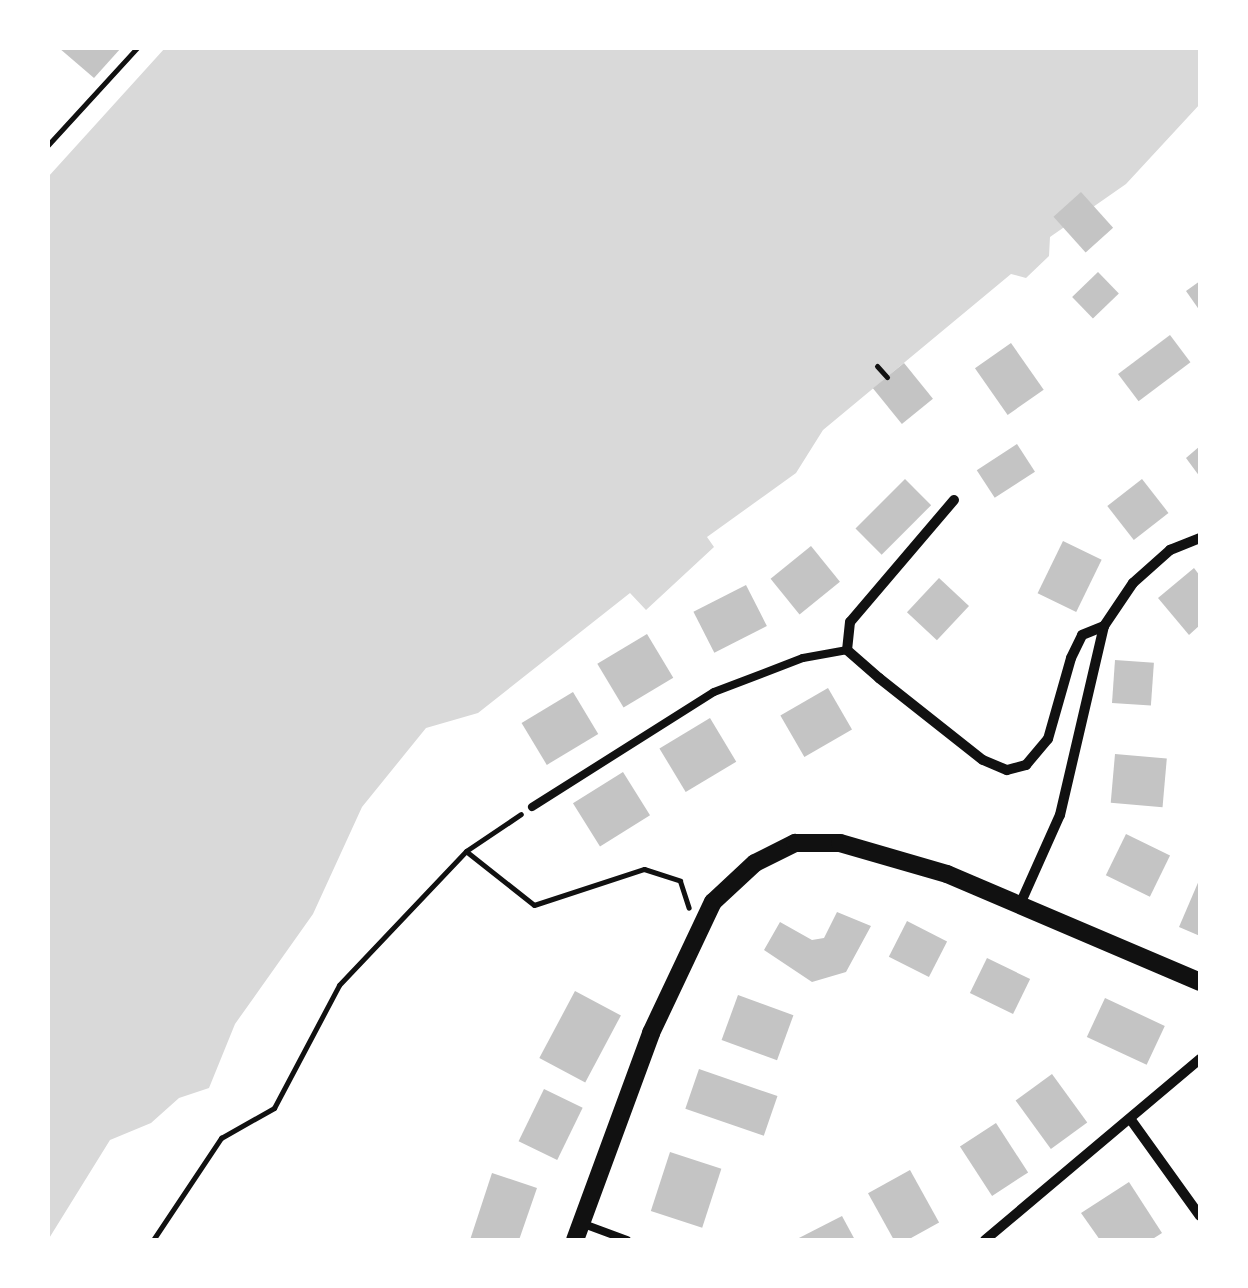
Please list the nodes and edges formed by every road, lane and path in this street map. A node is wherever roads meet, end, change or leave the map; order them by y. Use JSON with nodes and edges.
{"nodes":[{"id":1,"x":137,"y":48,"type":"edge"},
{"id":2,"x":48,"y":145,"type":"edge"},
{"id":3,"x":878,"y":366,"type":"dead end"},
{"id":4,"x":887,"y":377,"type":"dead end"},
{"id":5,"x":954,"y":500,"type":"dead end"},
{"id":6,"x":1200,"y":538,"type":"edge"},
{"id":7,"x":1104,"y":626,"type":"junction"},
{"id":8,"x":847,"y":650,"type":"junction"},
{"id":9,"x":532,"y":807,"type":"joint"},
{"id":10,"x":466,"y":851,"type":"junction"},
{"id":11,"x":680,"y":881,"type":"dead end"},
{"id":12,"x":1021,"y":902,"type":"junction"},
{"id":13,"x":1200,"y":982,"type":"edge"},
{"id":14,"x":1200,"y":1059,"type":"edge"},
{"id":15,"x":1131,"y":1120,"type":"junction"},
{"id":16,"x":1200,"y":1216,"type":"edge"},
{"id":17,"x":578,"y":1232,"type":"edge"},
{"id":18,"x":154,"y":1240,"type":"edge"},
{"id":19,"x":627,"y":1240,"type":"edge"},
{"id":20,"x":985,"y":1240,"type":"edge"}],
"edges":[{"from":1,"to":2,"type":"path"},
{"from":3,"to":4,"type":"path"},
{"from":5,"to":8,"type":"street"},
{"from":6,"to":7,"type":"street"},
{"from":7,"to":8,"type":"street"},
{"from":7,"to":12,"type":"street"},
{"from":8,"to":9,"type":"lane"},
{"from":9,"to":10,"type":"path"},
{"from":10,"to":11,"type":"path"},
{"from":10,"to":18,"type":"path"},
{"from":12,"to":13,"type":"street"},
{"from":12,"to":17,"type":"street"},
{"from":14,"to":15,"type":"street"},
{"from":15,"to":16,"type":"street"},
{"from":15,"to":20,"type":"street"},
{"from":17,"to":19,"type":"lane"}]}
